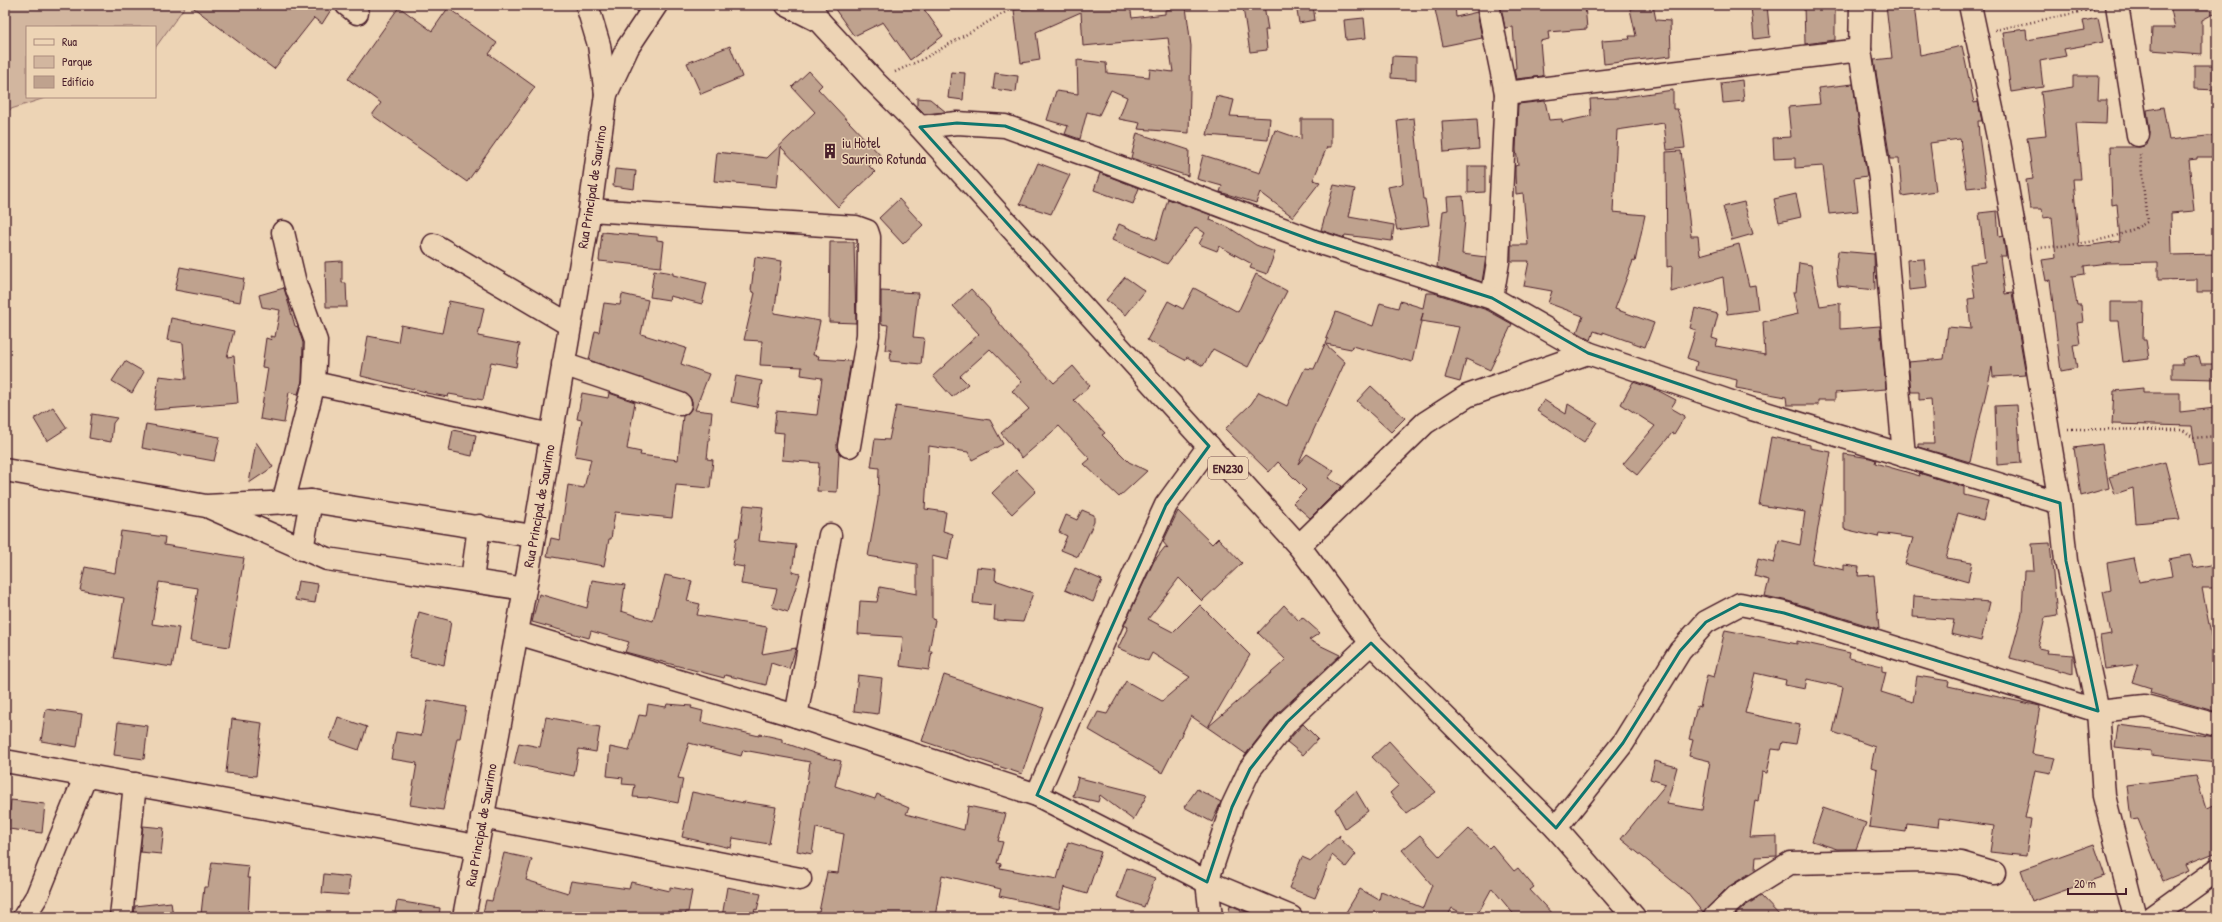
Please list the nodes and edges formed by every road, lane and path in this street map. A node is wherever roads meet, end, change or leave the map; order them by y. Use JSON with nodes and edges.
{"nodes":[{"id":1,"x":587,"y":5,"type":"edge"},
{"id":2,"x":656,"y":5,"type":"edge"},
{"id":3,"x":787,"y":5,"type":"edge"},
{"id":4,"x":1018,"y":5,"type":"edge"},
{"id":5,"x":1488,"y":5,"type":"edge"},
{"id":6,"x":1861,"y":5,"type":"edge"},
{"id":7,"x":1970,"y":5,"type":"edge"},
{"id":8,"x":2110,"y":6,"type":"edge"},
{"id":9,"x":815,"y":13,"type":"edge"},
{"id":10,"x":1976,"y":33,"type":"junction"},
{"id":11,"x":1860,"y":50,"type":"junction"},
{"id":12,"x":874,"y":82,"type":"junction"},
{"id":13,"x":1506,"y":92,"type":"junction"},
{"id":14,"x":606,"y":94,"type":"junction"},
{"id":15,"x":920,"y":127,"type":"junction"},
{"id":16,"x":2138,"y":136,"type":"joint"},
{"id":17,"x":590,"y":210,"type":"junction"},
{"id":18,"x":283,"y":232,"type":"dead end"},
{"id":19,"x":434,"y":245,"type":"dead end"},
{"id":20,"x":2018,"y":250,"type":"junction"},
{"id":21,"x":1492,"y":298,"type":"junction"},
{"id":22,"x":570,"y":325,"type":"junction"},
{"id":23,"x":1588,"y":353,"type":"junction"},
{"id":24,"x":563,"y":364,"type":"junction"},
{"id":25,"x":314,"y":383,"type":"junction"},
{"id":26,"x":680,"y":404,"type":"dead end"},
{"id":27,"x":2048,"y":428,"type":"junction"},
{"id":28,"x":551,"y":435,"type":"junction"},
{"id":29,"x":2217,"y":436,"type":"edge"},
{"id":30,"x":849,"y":446,"type":"dead end"},
{"id":31,"x":1209,"y":446,"type":"junction"},
{"id":32,"x":1904,"y":456,"type":"junction"},
{"id":33,"x":5,"y":470,"type":"edge"},
{"id":34,"x":311,"y":501,"type":"junction"},
{"id":35,"x":283,"y":503,"type":"junction"},
{"id":36,"x":2060,"y":503,"type":"junction"},
{"id":37,"x":206,"y":506,"type":"junction"},
{"id":38,"x":479,"y":526,"type":"junction"},
{"id":39,"x":830,"y":535,"type":"dead end"},
{"id":40,"x":533,"y":536,"type":"junction"},
{"id":41,"x":1299,"y":546,"type":"junction"},
{"id":42,"x":302,"y":549,"type":"junction"},
{"id":43,"x":472,"y":580,"type":"junction"},
{"id":44,"x":525,"y":589,"type":"junction"},
{"id":45,"x":517,"y":633,"type":"junction"},
{"id":46,"x":1371,"y":643,"type":"junction"},
{"id":47,"x":2098,"y":711,"type":"junction"},
{"id":48,"x":796,"y":716,"type":"junction"},
{"id":49,"x":2217,"y":725,"type":"edge"},
{"id":50,"x":5,"y":761,"type":"edge"},
{"id":51,"x":86,"y":775,"type":"junction"},
{"id":52,"x":135,"y":784,"type":"junction"},
{"id":53,"x":1036,"y":795,"type":"junction"},
{"id":54,"x":482,"y":817,"type":"junction"},
{"id":55,"x":1556,"y":828,"type":"junction"},
{"id":56,"x":476,"y":846,"type":"junction"},
{"id":57,"x":2217,"y":870,"type":"edge"},
{"id":58,"x":1994,"y":873,"type":"dead end"},
{"id":59,"x":800,"y":879,"type":"dead end"},
{"id":60,"x":1207,"y":882,"type":"junction"},
{"id":61,"x":24,"y":917,"type":"edge"},
{"id":62,"x":121,"y":917,"type":"edge"},
{"id":63,"x":464,"y":917,"type":"edge"},
{"id":64,"x":1211,"y":917,"type":"edge"},
{"id":65,"x":1291,"y":917,"type":"edge"},
{"id":66,"x":1634,"y":917,"type":"edge"},
{"id":67,"x":1715,"y":917,"type":"edge"},
{"id":68,"x":2135,"y":917,"type":"edge"},
{"id":69,"x":2152,"y":917,"type":"edge"}],
"edges":[{"from":1,"to":14,"type":"street"},
{"from":2,"to":14,"type":"street"},
{"from":3,"to":9,"type":"street","number":"EN230"},
{"from":4,"to":12,"type":"path"},
{"from":5,"to":13,"type":"street"},
{"from":6,"to":11,"type":"street"},
{"from":7,"to":10,"type":"street"},
{"from":8,"to":10,"type":"path"},
{"from":8,"to":16,"type":"street"},
{"from":9,"to":12,"type":"street","number":"EN230"},
{"from":10,"to":20,"type":"street"},
{"from":11,"to":13,"type":"street"},
{"from":11,"to":32,"type":"street"},
{"from":12,"to":15,"type":"street","number":"EN230"},
{"from":13,"to":21,"type":"street"},
{"from":14,"to":17,"type":"street","name":"Rua Principal de Saurimo"},
{"from":15,"to":21,"type":"street"},
{"from":15,"to":31,"type":"street","number":"EN230"},
{"from":16,"to":20,"type":"path"},
{"from":17,"to":22,"type":"street","name":"Rua Principal de Saurimo"},
{"from":17,"to":30,"type":"street"},
{"from":18,"to":25,"type":"street"},
{"from":19,"to":22,"type":"street"},
{"from":20,"to":27,"type":"street"},
{"from":21,"to":23,"type":"street"},
{"from":22,"to":24,"type":"street","name":"Rua Principal de Saurimo"},
{"from":23,"to":32,"type":"street"},
{"from":23,"to":41,"type":"street"},
{"from":24,"to":26,"type":"street"},
{"from":24,"to":28,"type":"street","name":"Rua Principal de Saurimo"},
{"from":25,"to":28,"type":"street"},
{"from":25,"to":35,"type":"street"},
{"from":27,"to":29,"type":"path"},
{"from":27,"to":36,"type":"street"},
{"from":28,"to":40,"type":"street","name":"Rua Principal de Saurimo"},
{"from":31,"to":41,"type":"street","number":"EN230"},
{"from":31,"to":53,"type":"street"},
{"from":32,"to":36,"type":"street"},
{"from":33,"to":37,"type":"street"},
{"from":34,"to":35,"type":"street"},
{"from":34,"to":38,"type":"street"},
{"from":34,"to":42,"type":"street"},
{"from":35,"to":37,"type":"street"},
{"from":36,"to":47,"type":"street"},
{"from":37,"to":42,"type":"street"},
{"from":38,"to":40,"type":"street"},
{"from":38,"to":43,"type":"street"},
{"from":39,"to":48,"type":"street"},
{"from":40,"to":44,"type":"street","name":"Rua Principal de Saurimo"},
{"from":41,"to":46,"type":"street","number":"EN230"},
{"from":42,"to":43,"type":"street"},
{"from":43,"to":44,"type":"street"},
{"from":44,"to":45,"type":"street","name":"Rua Principal de Saurimo"},
{"from":45,"to":48,"type":"street"},
{"from":45,"to":54,"type":"street","name":"Rua Principal de Saurimo"},
{"from":46,"to":55,"type":"street","number":"EN230"},
{"from":46,"to":60,"type":"street"},
{"from":47,"to":49,"type":"street"},
{"from":47,"to":55,"type":"street"},
{"from":47,"to":68,"type":"street"},
{"from":48,"to":53,"type":"street"},
{"from":50,"to":51,"type":"street"},
{"from":51,"to":52,"type":"street"},
{"from":51,"to":61,"type":"street"},
{"from":52,"to":56,"type":"street"},
{"from":52,"to":62,"type":"street"},
{"from":53,"to":60,"type":"street"},
{"from":54,"to":56,"type":"street","name":"Rua Principal de Saurimo"},
{"from":54,"to":59,"type":"street"},
{"from":55,"to":66,"type":"street","number":"EN230"},
{"from":56,"to":63,"type":"street","name":"Rua Principal de Saurimo"},
{"from":57,"to":69,"type":"street"},
{"from":58,"to":67,"type":"street"},
{"from":60,"to":64,"type":"street"},
{"from":60,"to":65,"type":"street"}]}
